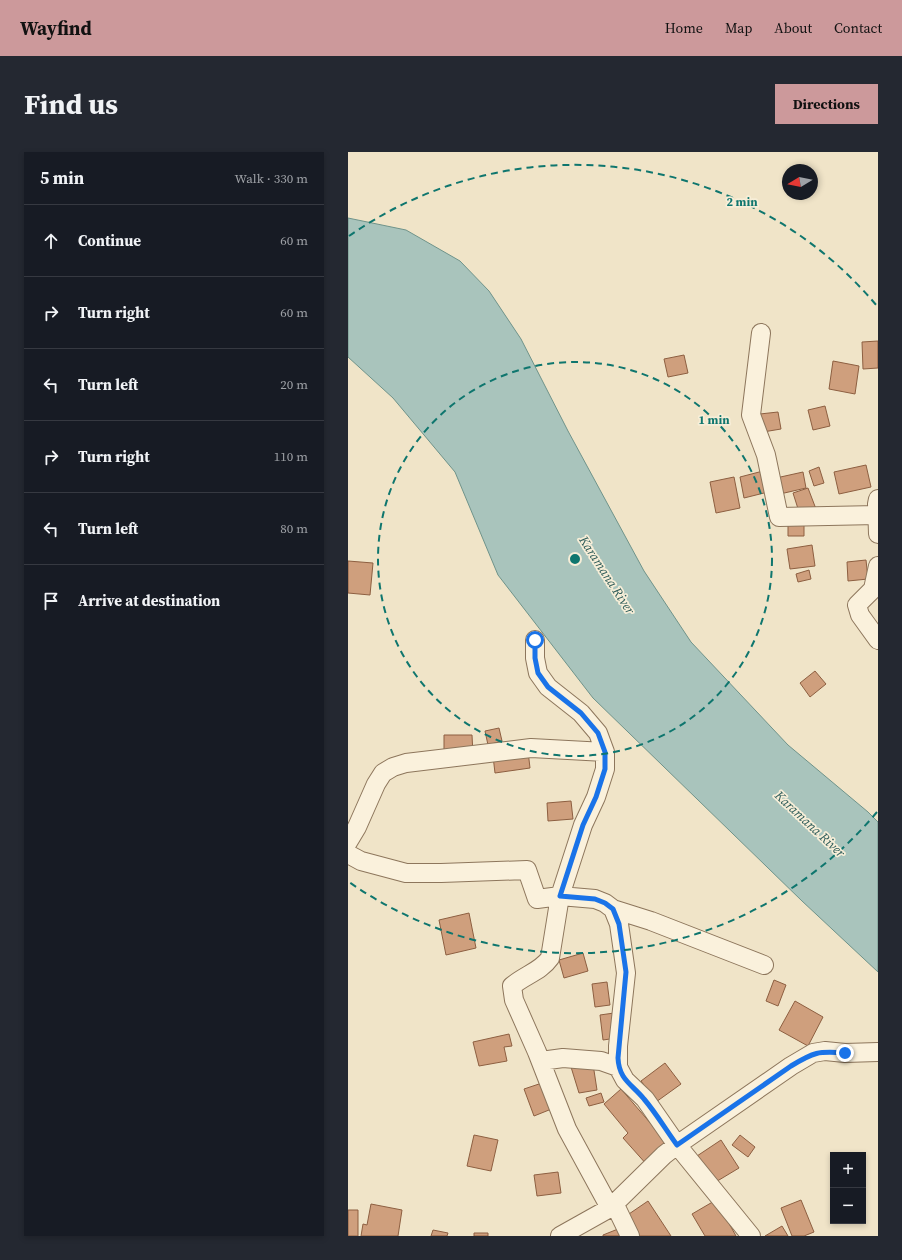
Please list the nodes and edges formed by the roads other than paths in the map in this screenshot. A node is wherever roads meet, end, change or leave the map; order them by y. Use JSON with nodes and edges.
{"nodes":[{"id":1,"x":761,"y":334,"type":"dead end"},
{"id":2,"x":878,"y":507,"type":"edge"},
{"id":3,"x":878,"y":534,"type":"edge"},
{"id":4,"x":878,"y":566,"type":"edge"},
{"id":5,"x":535,"y":640,"type":"dead end"},
{"id":6,"x":878,"y":640,"type":"edge"},
{"id":7,"x":605,"y":752,"type":"junction"},
{"id":8,"x":348,"y":842,"type":"edge"},
{"id":9,"x":348,"y":854,"type":"edge"},
{"id":10,"x":560,"y":896,"type":"junction"},
{"id":11,"x":613,"y":909,"type":"junction"},
{"id":12,"x":764,"y":965,"type":"dead end"},
{"id":13,"x":878,"y":1052,"type":"edge"},
{"id":14,"x":541,"y":1061,"type":"junction"},
{"id":15,"x":618,"y":1067,"type":"junction"},
{"id":16,"x":677,"y":1145,"type":"junction"},
{"id":17,"x":613,"y":1206,"type":"junction"},
{"id":18,"x":560,"y":1236,"type":"edge"},
{"id":19,"x":630,"y":1236,"type":"edge"},
{"id":20,"x":751,"y":1236,"type":"edge"}],
"edges":[{"from":1,"to":2,"type":"street"},
{"from":2,"to":3,"type":"street"},
{"from":4,"to":6,"type":"street"},
{"from":5,"to":7,"type":"street"},
{"from":7,"to":8,"type":"street"},
{"from":7,"to":10,"type":"street"},
{"from":9,"to":10,"type":"street"},
{"from":10,"to":11,"type":"street"},
{"from":10,"to":14,"type":"street"},
{"from":11,"to":12,"type":"street"},
{"from":11,"to":15,"type":"street"},
{"from":13,"to":16,"type":"street"},
{"from":14,"to":15,"type":"street"},
{"from":14,"to":17,"type":"street"},
{"from":15,"to":16,"type":"street"},
{"from":16,"to":17,"type":"street"},
{"from":16,"to":20,"type":"street"},
{"from":17,"to":18,"type":"street"},
{"from":17,"to":19,"type":"street"}]}
